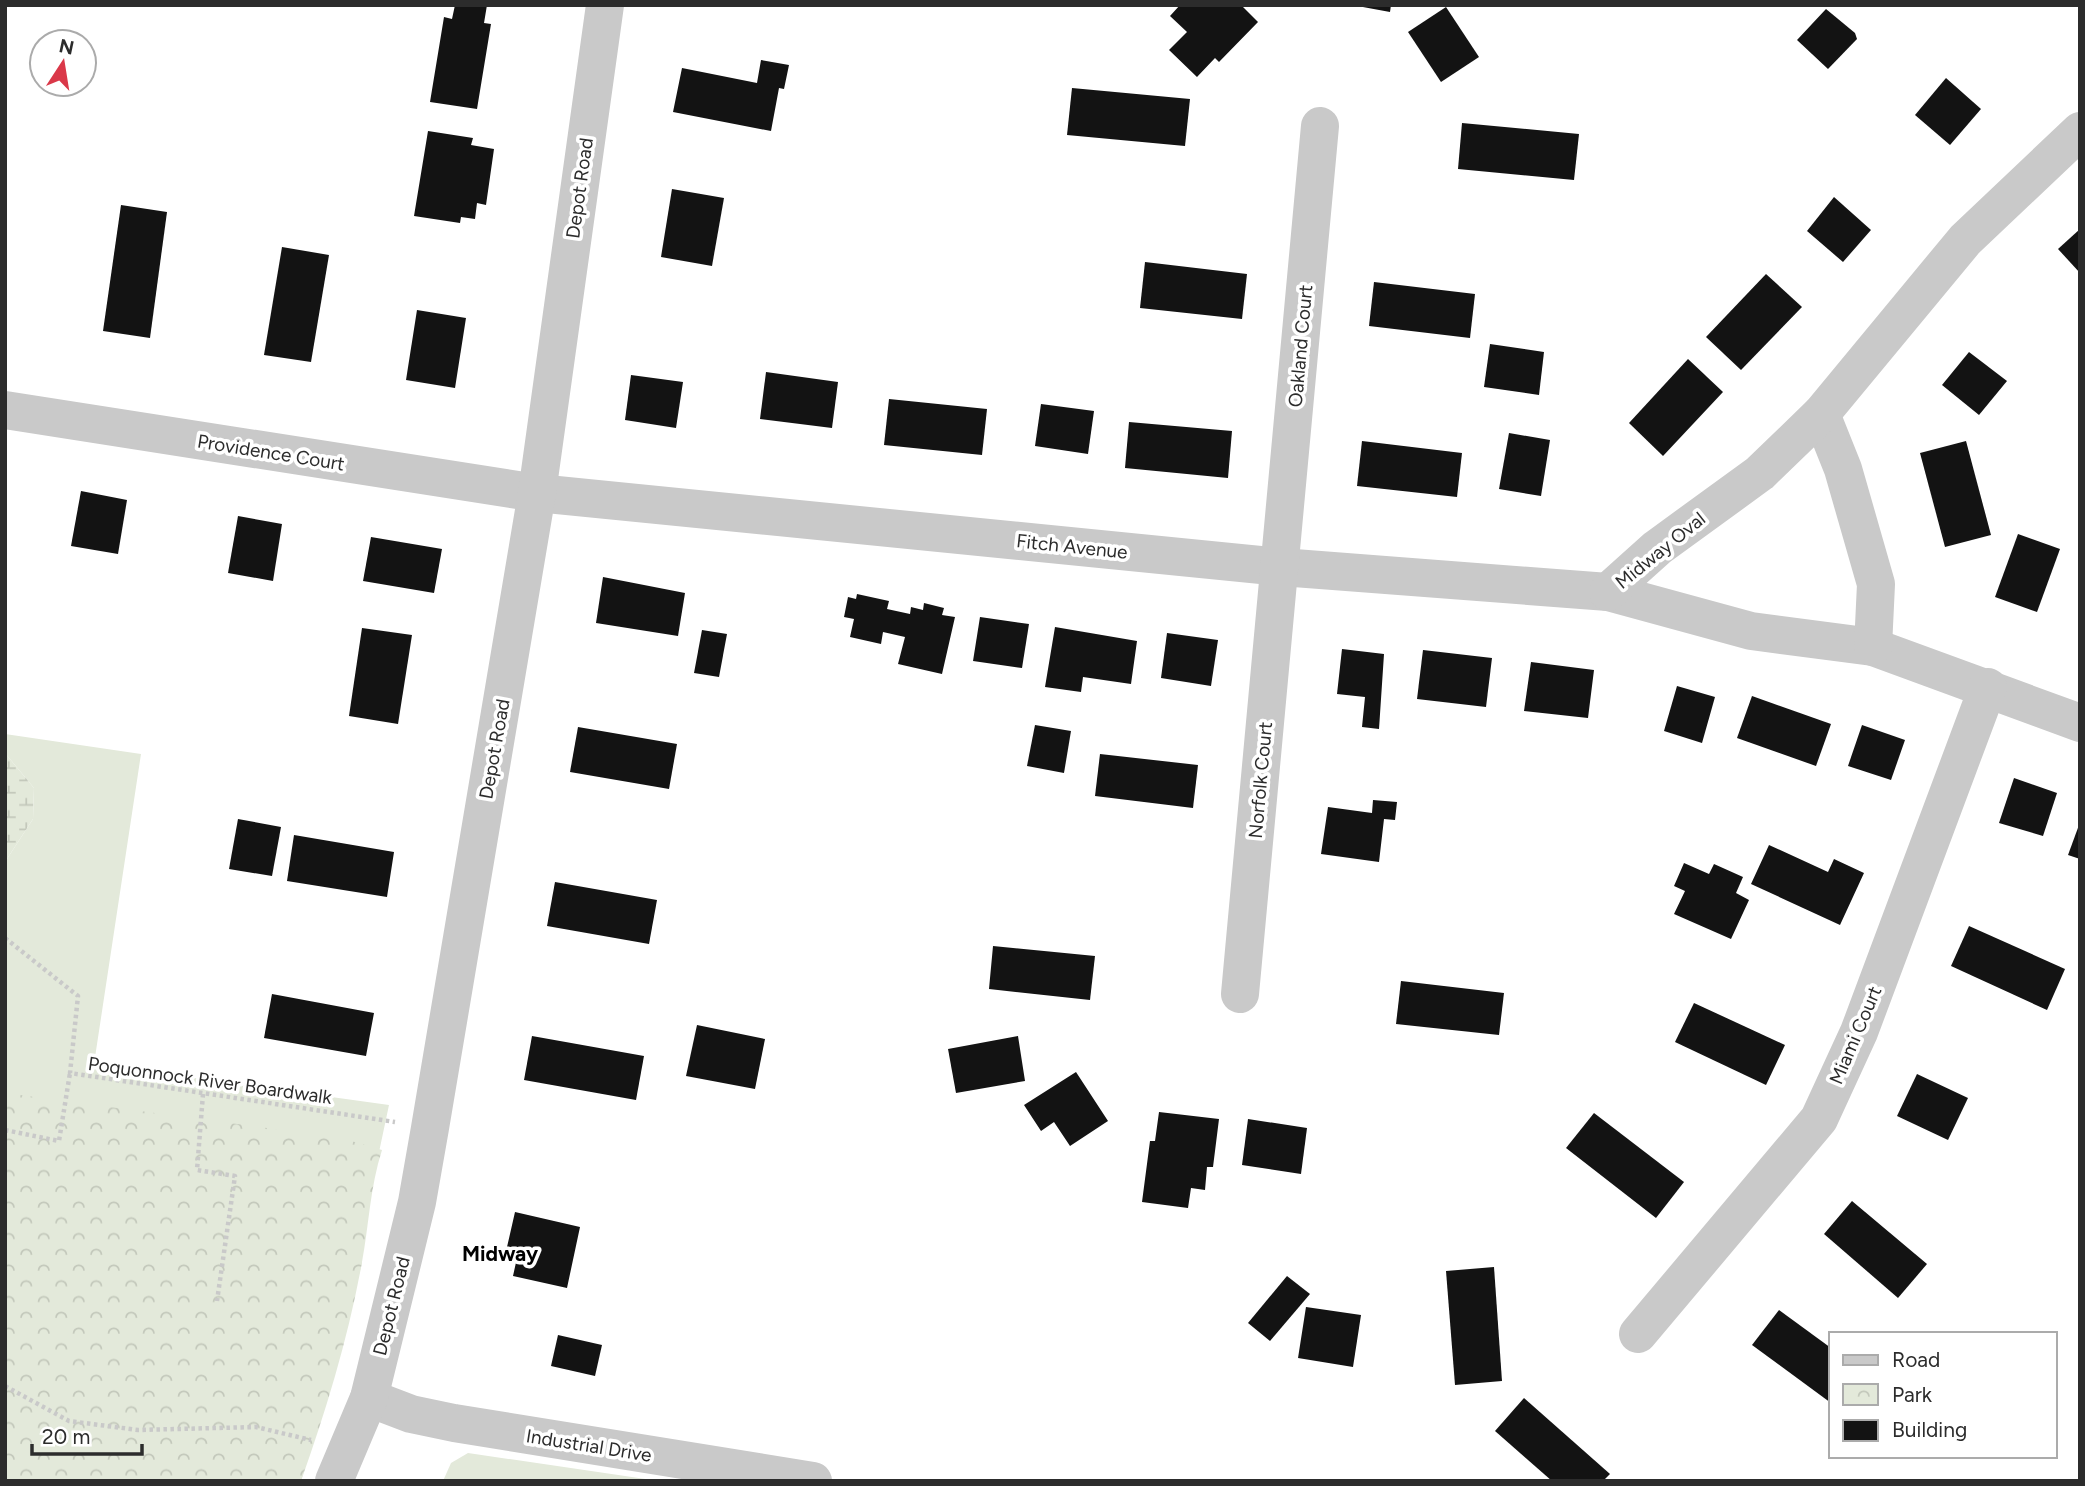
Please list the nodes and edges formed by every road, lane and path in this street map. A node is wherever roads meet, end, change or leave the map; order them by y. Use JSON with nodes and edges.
{"nodes":[{"id":1,"x":605,"y":5,"type":"edge"},
{"id":2,"x":1320,"y":126,"type":"dead end"},
{"id":3,"x":2080,"y":131,"type":"edge"},
{"id":4,"x":5,"y":410,"type":"edge"},
{"id":5,"x":1821,"y":414,"type":"junction"},
{"id":6,"x":537,"y":493,"type":"junction"},
{"id":7,"x":1281,"y":567,"type":"junction"},
{"id":8,"x":1608,"y":592,"type":"junction"},
{"id":9,"x":1873,"y":647,"type":"junction"},
{"id":10,"x":1988,"y":687,"type":"junction"},
{"id":11,"x":2080,"y":723,"type":"edge"},
{"id":12,"x":5,"y":939,"type":"edge"},
{"id":13,"x":1240,"y":993,"type":"dead end"},
{"id":14,"x":70,"y":1073,"type":"junction"},
{"id":15,"x":204,"y":1094,"type":"junction"},
{"id":16,"x":430,"y":1128,"type":"junction"},
{"id":17,"x":5,"y":1130,"type":"edge"},
{"id":18,"x":217,"y":1301,"type":"dead end"},
{"id":19,"x":1638,"y":1334,"type":"dead end"},
{"id":20,"x":5,"y":1386,"type":"edge"},
{"id":21,"x":369,"y":1398,"type":"junction"},
{"id":22,"x":340,"y":1466,"type":"edge"},
{"id":23,"x":813,"y":1481,"type":"edge"}],
"edges":[{"from":1,"to":6,"type":"street","name":"Depot Road"},
{"from":2,"to":7,"type":"street","name":"Oakland Court"},
{"from":3,"to":5,"type":"street","name":"Midway Oval"},
{"from":4,"to":6,"type":"street","name":"Providence Court"},
{"from":5,"to":8,"type":"street","name":"Midway Oval"},
{"from":5,"to":9,"type":"street"},
{"from":6,"to":7,"type":"street","name":"Fitch Avenue"},
{"from":6,"to":16,"type":"street","name":"Depot Road"},
{"from":7,"to":8,"type":"street","name":"Fitch Avenue"},
{"from":7,"to":13,"type":"street","name":"Norfolk Court"},
{"from":8,"to":9,"type":"street","name":"Midway Oval"},
{"from":9,"to":10,"type":"street","name":"Midway Oval"},
{"from":10,"to":11,"type":"street","name":"Midway Oval"},
{"from":10,"to":19,"type":"street","name":"Miami Court"},
{"from":12,"to":14,"type":"path","name":"Poquonnock River Boardwalk"},
{"from":14,"to":15,"type":"path","name":"Poquonnock River Boardwalk"},
{"from":14,"to":17,"type":"path"},
{"from":15,"to":16,"type":"path","name":"Poquonnock River Boardwalk"},
{"from":15,"to":18,"type":"path"},
{"from":16,"to":21,"type":"street","name":"Depot Road"},
{"from":20,"to":22,"type":"path"},
{"from":21,"to":22,"type":"street","name":"Depot Road"},
{"from":21,"to":23,"type":"street","name":"Industrial Drive"}]}
